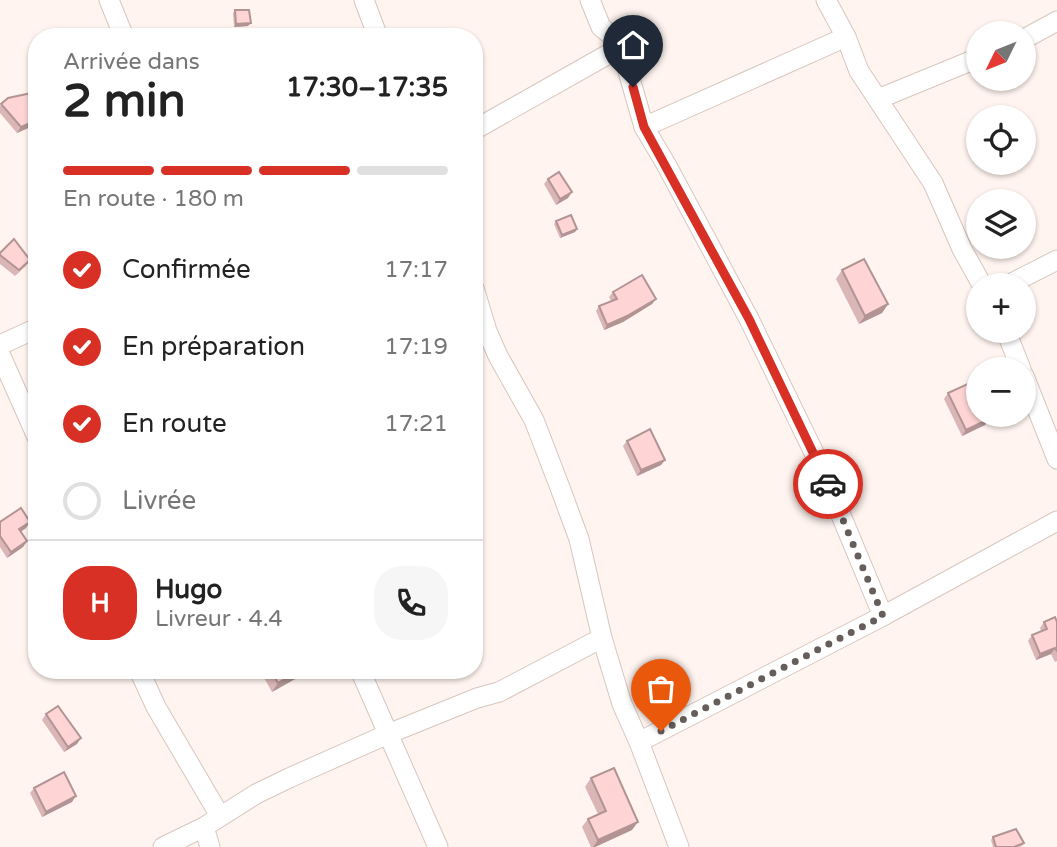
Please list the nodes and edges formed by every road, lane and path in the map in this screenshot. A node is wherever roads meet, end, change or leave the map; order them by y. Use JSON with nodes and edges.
{"nodes":[{"id":1,"x":109,"y":0,"type":"edge"},
{"id":2,"x":364,"y":0,"type":"edge"},
{"id":3,"x":590,"y":0,"type":"edge"},
{"id":4,"x":825,"y":0,"type":"edge"},
{"id":5,"x":1057,"y":21,"type":"edge"},
{"id":6,"x":120,"y":28,"type":"edge"},
{"id":7,"x":375,"y":28,"type":"edge"},
{"id":8,"x":1036,"y":32,"type":"edge"},
{"id":9,"x":846,"y":37,"type":"junction"},
{"id":10,"x":621,"y":47,"type":"junction"},
{"id":11,"x":966,"y":63,"type":"edge"},
{"id":12,"x":878,"y":99,"type":"junction"},
{"id":13,"x":483,"y":125,"type":"edge"},
{"id":14,"x":644,"y":127,"type":"junction"},
{"id":15,"x":1057,"y":260,"type":"edge"},
{"id":16,"x":975,"y":273,"type":"edge"},
{"id":17,"x":1031,"y":273,"type":"edge"},
{"id":18,"x":483,"y":318,"type":"edge"},
{"id":19,"x":28,"y":335,"type":"edge"},
{"id":20,"x":1,"y":355,"type":"edge"},
{"id":21,"x":1036,"y":406,"type":"edge"},
{"id":22,"x":28,"y":416,"type":"edge"},
{"id":23,"x":1057,"y":459,"type":"edge"},
{"id":24,"x":1057,"y":521,"type":"edge"},
{"id":25,"x":883,"y":616,"type":"junction"},
{"id":26,"x":602,"y":638,"type":"junction"},
{"id":27,"x":143,"y":679,"type":"edge"},
{"id":28,"x":364,"y":679,"type":"edge"},
{"id":29,"x":388,"y":734,"type":"junction"},
{"id":30,"x":639,"y":742,"type":"junction"},
{"id":31,"x":212,"y":822,"type":"junction"},
{"id":32,"x":163,"y":847,"type":"edge"},
{"id":33,"x":210,"y":847,"type":"edge"},
{"id":34,"x":438,"y":847,"type":"edge"},
{"id":35,"x":679,"y":847,"type":"edge"}],
"edges":[{"from":1,"to":6,"type":"street"},
{"from":2,"to":7,"type":"street"},
{"from":3,"to":10,"type":"street"},
{"from":4,"to":9,"type":"street"},
{"from":5,"to":8,"type":"street"},
{"from":9,"to":12,"type":"street"},
{"from":9,"to":14,"type":"street"},
{"from":10,"to":13,"type":"street"},
{"from":10,"to":14,"type":"street"},
{"from":11,"to":12,"type":"street"},
{"from":12,"to":16,"type":"street"},
{"from":14,"to":25,"type":"street"},
{"from":15,"to":17,"type":"street"},
{"from":18,"to":26,"type":"street"},
{"from":19,"to":20,"type":"street"},
{"from":20,"to":22,"type":"street"},
{"from":21,"to":23,"type":"street"},
{"from":24,"to":25,"type":"street"},
{"from":25,"to":30,"type":"street"},
{"from":26,"to":29,"type":"street"},
{"from":26,"to":30,"type":"street"},
{"from":27,"to":31,"type":"street"},
{"from":28,"to":29,"type":"street"},
{"from":29,"to":31,"type":"street"},
{"from":29,"to":34,"type":"street"},
{"from":30,"to":35,"type":"street"},
{"from":31,"to":32,"type":"street"},
{"from":31,"to":33,"type":"street"}]}
